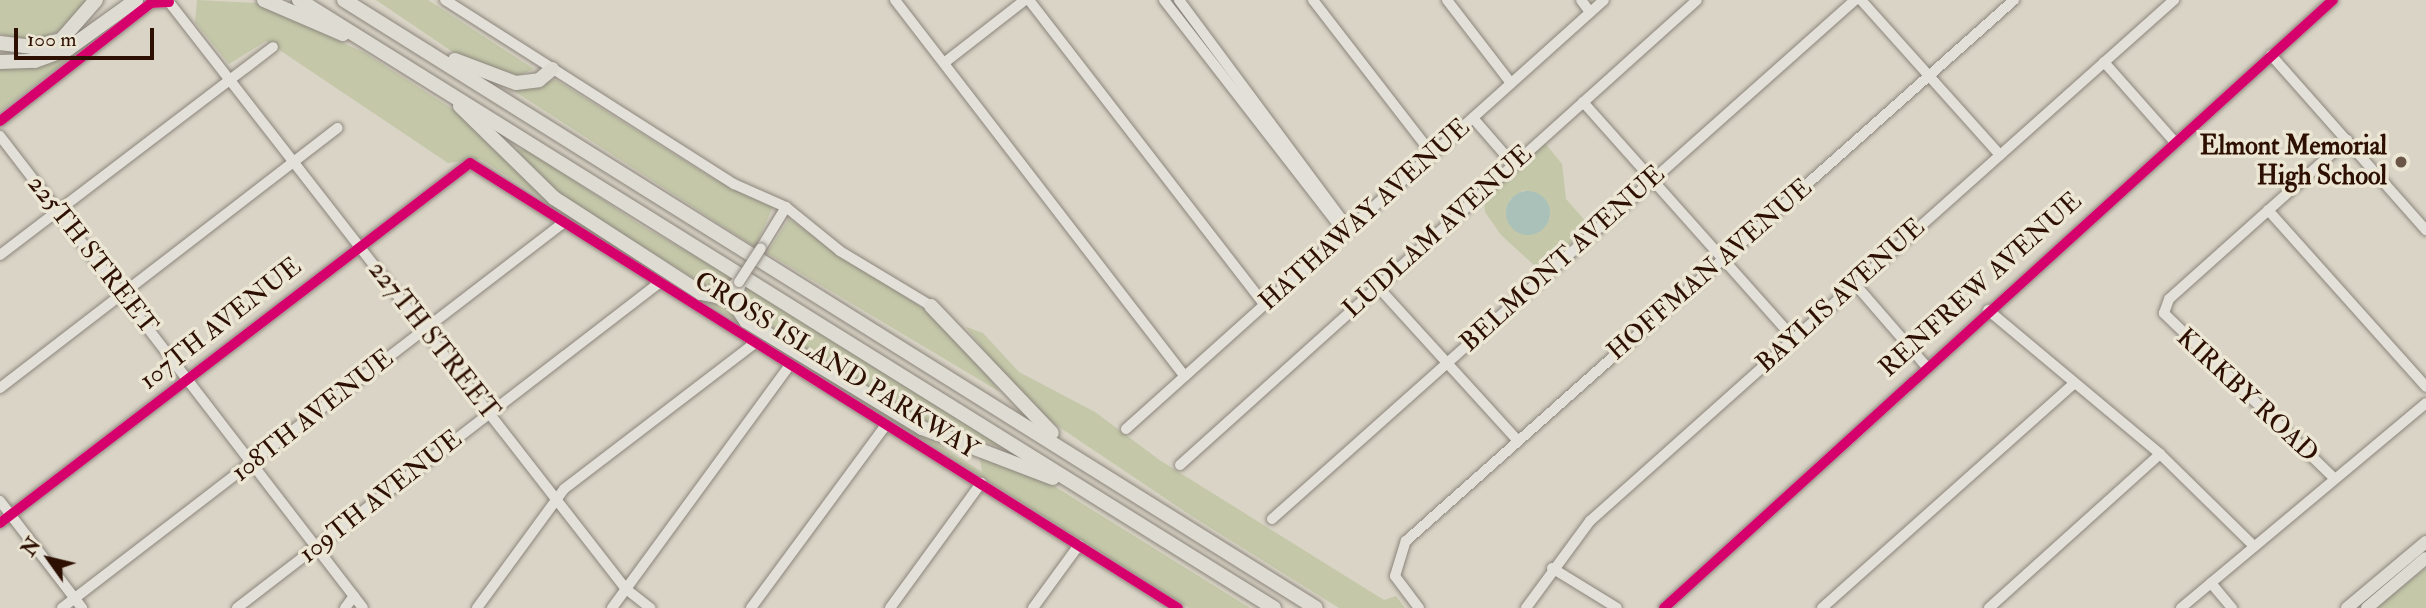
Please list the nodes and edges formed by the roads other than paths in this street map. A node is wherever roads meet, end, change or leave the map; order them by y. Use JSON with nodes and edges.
{"nodes":[{"id":1,"x":96,"y":0,"type":"edge"},
{"id":2,"x":136,"y":0,"type":"edge"},
{"id":3,"x":264,"y":0,"type":"edge"},
{"id":4,"x":299,"y":0,"type":"edge"},
{"id":5,"x":344,"y":0,"type":"edge"},
{"id":6,"x":361,"y":0,"type":"edge"},
{"id":7,"x":444,"y":0,"type":"edge"},
{"id":8,"x":895,"y":0,"type":"edge"},
{"id":9,"x":1027,"y":0,"type":"edge"},
{"id":10,"x":1164,"y":0,"type":"edge"},
{"id":11,"x":1179,"y":0,"type":"edge"},
{"id":12,"x":1313,"y":0,"type":"edge"},
{"id":13,"x":1447,"y":0,"type":"edge"},
{"id":14,"x":1581,"y":0,"type":"edge"},
{"id":15,"x":1604,"y":0,"type":"edge"},
{"id":16,"x":1697,"y":0,"type":"edge"},
{"id":17,"x":1854,"y":0,"type":"edge"},
{"id":18,"x":1861,"y":0,"type":"edge"},
{"id":19,"x":2014,"y":0,"type":"edge"},
{"id":20,"x":2174,"y":0,"type":"edge"},
{"id":21,"x":2333,"y":0,"type":"edge"},
{"id":22,"x":1591,"y":12,"type":"junction"},
{"id":23,"x":405,"y":37,"type":"junction"},
{"id":24,"x":0,"y":43,"type":"edge"},
{"id":25,"x":419,"y":46,"type":"junction"},
{"id":26,"x":273,"y":47,"type":"dead end"},
{"id":27,"x":382,"y":50,"type":"junction"},
{"id":28,"x":2271,"y":55,"type":"junction"},
{"id":29,"x":0,"y":62,"type":"edge"},
{"id":30,"x":2104,"y":62,"type":"junction"},
{"id":31,"x":944,"y":63,"type":"junction"},
{"id":32,"x":552,"y":69,"type":"junction"},
{"id":33,"x":1239,"y":76,"type":"junction"},
{"id":34,"x":1929,"y":76,"type":"junction"},
{"id":35,"x":231,"y":78,"type":"junction"},
{"id":36,"x":432,"y":81,"type":"junction"},
{"id":37,"x":1511,"y":83,"type":"junction"},
{"id":38,"x":1229,"y":84,"type":"junction"},
{"id":39,"x":1583,"y":102,"type":"junction"},
{"id":40,"x":1472,"y":118,"type":"junction"},
{"id":41,"x":0,"y":121,"type":"edge"},
{"id":42,"x":338,"y":128,"type":"dead end"},
{"id":43,"x":0,"y":136,"type":"edge"},
{"id":44,"x":2174,"y":141,"type":"junction"},
{"id":45,"x":2347,"y":141,"type":"junction"},
{"id":46,"x":1432,"y":154,"type":"junction"},
{"id":47,"x":2000,"y":155,"type":"junction"},
{"id":48,"x":295,"y":161,"type":"junction"},
{"id":49,"x":470,"y":163,"type":"joint"},
{"id":50,"x":1513,"y":164,"type":"junction"},
{"id":51,"x":1653,"y":180,"type":"junction"},
{"id":52,"x":786,"y":207,"type":"junction"},
{"id":53,"x":2268,"y":210,"type":"junction"},
{"id":54,"x":58,"y":211,"type":"junction"},
{"id":55,"x":564,"y":223,"type":"junction"},
{"id":56,"x":1349,"y":229,"type":"junction"},
{"id":57,"x":2426,"y":230,"type":"edge"},
{"id":58,"x":360,"y":246,"type":"junction"},
{"id":59,"x":0,"y":255,"type":"edge"},
{"id":60,"x":1723,"y":259,"type":"junction"},
{"id":61,"x":739,"y":282,"type":"junction"},
{"id":62,"x":660,"y":283,"type":"junction"},
{"id":63,"x":1855,"y":284,"type":"junction"},
{"id":64,"x":1378,"y":286,"type":"junction"},
{"id":65,"x":122,"y":295,"type":"junction"},
{"id":66,"x":1265,"y":305,"type":"junction"},
{"id":67,"x":931,"y":306,"type":"joint"},
{"id":68,"x":1988,"y":310,"type":"junction"},
{"id":69,"x":425,"y":330,"type":"junction"},
{"id":70,"x":1793,"y":338,"type":"junction"},
{"id":71,"x":755,"y":343,"type":"junction"},
{"id":72,"x":1447,"y":363,"type":"junction"},
{"id":73,"x":790,"y":365,"type":"junction"},
{"id":74,"x":1927,"y":367,"type":"junction"},
{"id":75,"x":1185,"y":376,"type":"junction"},
{"id":76,"x":188,"y":378,"type":"junction"},
{"id":77,"x":2073,"y":384,"type":"junction"},
{"id":78,"x":2426,"y":387,"type":"edge"},
{"id":79,"x":0,"y":388,"type":"edge"},
{"id":80,"x":2426,"y":403,"type":"edge"},
{"id":81,"x":489,"y":414,"type":"junction"},
{"id":82,"x":886,"y":425,"type":"junction"},
{"id":83,"x":1126,"y":429,"type":"dead end"},
{"id":84,"x":1517,"y":440,"type":"junction"},
{"id":85,"x":2160,"y":454,"type":"junction"},
{"id":86,"x":251,"y":463,"type":"junction"},
{"id":87,"x":1180,"y":465,"type":"dead end"},
{"id":88,"x":2334,"y":478,"type":"junction"},
{"id":89,"x":1114,"y":481,"type":"junction"},
{"id":90,"x":981,"y":483,"type":"junction"},
{"id":91,"x":1096,"y":497,"type":"junction"},
{"id":92,"x":556,"y":500,"type":"junction"},
{"id":93,"x":0,"y":502,"type":"edge"},
{"id":94,"x":10,"y":515,"type":"junction"},
{"id":95,"x":1272,"y":519,"type":"dead end"},
{"id":96,"x":0,"y":523,"type":"edge"},
{"id":97,"x":2426,"y":542,"type":"edge"},
{"id":98,"x":1079,"y":545,"type":"junction"},
{"id":99,"x":2253,"y":545,"type":"junction"},
{"id":100,"x":316,"y":547,"type":"junction"},
{"id":101,"x":2426,"y":558,"type":"edge"},
{"id":102,"x":1552,"y":568,"type":"junction"},
{"id":103,"x":2403,"y":569,"type":"junction"},
{"id":104,"x":2211,"y":583,"type":"junction"},
{"id":105,"x":626,"y":589,"type":"junction"},
{"id":106,"x":354,"y":596,"type":"junction"},
{"id":107,"x":75,"y":598,"type":"junction"},
{"id":108,"x":1176,"y":607,"type":"edge"},
{"id":109,"x":62,"y":608,"type":"edge"},
{"id":110,"x":82,"y":608,"type":"edge"},
{"id":111,"x":237,"y":608,"type":"edge"},
{"id":112,"x":345,"y":608,"type":"edge"},
{"id":113,"x":363,"y":608,"type":"edge"},
{"id":114,"x":477,"y":608,"type":"edge"},
{"id":115,"x":612,"y":608,"type":"edge"},
{"id":116,"x":650,"y":608,"type":"edge"},
{"id":117,"x":751,"y":608,"type":"edge"},
{"id":118,"x":890,"y":608,"type":"edge"},
{"id":119,"x":1033,"y":608,"type":"edge"},
{"id":120,"x":1274,"y":608,"type":"edge"},
{"id":121,"x":1316,"y":608,"type":"edge"},
{"id":122,"x":1419,"y":608,"type":"edge"},
{"id":123,"x":1526,"y":608,"type":"edge"},
{"id":124,"x":1617,"y":608,"type":"edge"},
{"id":125,"x":1664,"y":608,"type":"edge"},
{"id":126,"x":1822,"y":608,"type":"edge"},
{"id":127,"x":1989,"y":608,"type":"edge"},
{"id":128,"x":2181,"y":608,"type":"edge"},
{"id":129,"x":2232,"y":608,"type":"edge"},
{"id":130,"x":2347,"y":608,"type":"edge"},
{"id":131,"x":2367,"y":608,"type":"edge"}],
"edges":[{"from":1,"to":24,"type":"highway"},
{"from":2,"to":29,"type":"highway"},
{"from":3,"to":27,"type":"highway"},
{"from":4,"to":27,"type":"highway","name":"CROSS ISLAND PARKWAY"},
{"from":5,"to":23,"type":"highway","name":"CROSS ISLAND PARKWAY"},
{"from":6,"to":23,"type":"highway"},
{"from":7,"to":32,"type":"street"},
{"from":8,"to":31,"type":"street"},
{"from":9,"to":31,"type":"street"},
{"from":9,"to":66,"type":"street"},
{"from":10,"to":38,"type":"street"},
{"from":11,"to":33,"type":"street"},
{"from":12,"to":46,"type":"street"},
{"from":13,"to":37,"type":"street"},
{"from":14,"to":22,"type":"street"},
{"from":15,"to":22,"type":"street","name":"HATHAWAY AVENUE"},
{"from":16,"to":39,"type":"street","name":"LUDLAM AVENUE"},
{"from":17,"to":51,"type":"street","name":"BELMONT AVENUE"},
{"from":18,"to":34,"type":"street"},
{"from":19,"to":34,"type":"street","name":"HOFFMAN AVENUE"},
{"from":20,"to":30,"type":"street","name":"BAYLIS AVENUE"},
{"from":21,"to":28,"type":"street","name":"RENFREW AVENUE"},
{"from":22,"to":37,"type":"street","name":"HATHAWAY AVENUE"},
{"from":23,"to":25,"type":"highway","name":"CROSS ISLAND PARKWAY"},
{"from":25,"to":32,"type":"highway"},
{"from":25,"to":89,"type":"highway","name":"CROSS ISLAND PARKWAY"},
{"from":26,"to":35,"type":"street"},
{"from":27,"to":36,"type":"highway","name":"CROSS ISLAND PARKWAY"},
{"from":28,"to":44,"type":"street","name":"RENFREW AVENUE"},
{"from":28,"to":45,"type":"street"},
{"from":30,"to":44,"type":"street"},
{"from":30,"to":47,"type":"street","name":"BAYLIS AVENUE"},
{"from":31,"to":75,"type":"street"},
{"from":32,"to":52,"type":"street"},
{"from":33,"to":38,"type":"street"},
{"from":33,"to":56,"type":"street"},
{"from":34,"to":47,"type":"street"},
{"from":34,"to":60,"type":"street","name":"HOFFMAN AVENUE"},
{"from":35,"to":41,"type":"street","name":"227TH STREET"},
{"from":35,"to":48,"type":"street","name":"227TH STREET"},
{"from":35,"to":54,"type":"street"},
{"from":36,"to":61,"type":"highway"},
{"from":36,"to":91,"type":"highway","name":"CROSS ISLAND PARKWAY"},
{"from":37,"to":40,"type":"street","name":"HATHAWAY AVENUE"},
{"from":38,"to":56,"type":"street"},
{"from":39,"to":50,"type":"street","name":"LUDLAM AVENUE"},
{"from":39,"to":51,"type":"street"},
{"from":40,"to":46,"type":"street","name":"HATHAWAY AVENUE"},
{"from":40,"to":50,"type":"street"},
{"from":42,"to":48,"type":"street"},
{"from":43,"to":54,"type":"street","name":"225TH STREET"},
{"from":44,"to":68,"type":"street","name":"RENFREW AVENUE"},
{"from":45,"to":53,"type":"street","name":"KIRKBY ROAD"},
{"from":45,"to":57,"type":"street"},
{"from":46,"to":56,"type":"street","name":"HATHAWAY AVENUE"},
{"from":47,"to":63,"type":"street","name":"BAYLIS AVENUE"},
{"from":48,"to":58,"type":"street","name":"227TH STREET"},
{"from":48,"to":65,"type":"street"},
{"from":49,"to":55,"type":"street","name":"CROSS ISLAND PARKWAY"},
{"from":49,"to":58,"type":"street","name":"107TH AVENUE"},
{"from":50,"to":64,"type":"street","name":"LUDLAM AVENUE"},
{"from":51,"to":60,"type":"street"},
{"from":51,"to":72,"type":"street","name":"BELMONT AVENUE"},
{"from":52,"to":61,"type":"street","bridge":true},
{"from":52,"to":67,"type":"street"},
{"from":53,"to":78,"type":"street"},
{"from":53,"to":88,"type":"street","name":"KIRKBY ROAD"},
{"from":54,"to":59,"type":"street"},
{"from":54,"to":65,"type":"street","name":"225TH STREET"},
{"from":55,"to":62,"type":"street","name":"CROSS ISLAND PARKWAY"},
{"from":55,"to":69,"type":"street","name":"108TH AVENUE"},
{"from":56,"to":66,"type":"street","name":"HATHAWAY AVENUE"},
{"from":58,"to":69,"type":"street","name":"227TH STREET"},
{"from":58,"to":76,"type":"street","name":"107TH AVENUE"},
{"from":60,"to":70,"type":"street"},
{"from":60,"to":84,"type":"street","name":"HOFFMAN AVENUE"},
{"from":61,"to":91,"type":"highway"},
{"from":62,"to":71,"type":"street","name":"CROSS ISLAND PARKWAY"},
{"from":62,"to":81,"type":"street","name":"109TH AVENUE"},
{"from":63,"to":70,"type":"street","name":"BAYLIS AVENUE"},
{"from":63,"to":74,"type":"street"},
{"from":64,"to":72,"type":"street"},
{"from":64,"to":87,"type":"street","name":"LUDLAM AVENUE"},
{"from":65,"to":76,"type":"street","name":"225TH STREET"},
{"from":65,"to":79,"type":"street"},
{"from":66,"to":75,"type":"street","name":"HATHAWAY AVENUE"},
{"from":67,"to":89,"type":"highway"},
{"from":68,"to":74,"type":"street","name":"RENFREW AVENUE"},
{"from":68,"to":77,"type":"street"},
{"from":69,"to":81,"type":"street","name":"227TH STREET"},
{"from":69,"to":86,"type":"street","name":"108TH AVENUE"},
{"from":70,"to":102,"type":"street","name":"BAYLIS AVENUE"},
{"from":71,"to":73,"type":"street","name":"CROSS ISLAND PARKWAY"},
{"from":71,"to":92,"type":"street"},
{"from":72,"to":84,"type":"street"},
{"from":72,"to":95,"type":"street","name":"BELMONT AVENUE"},
{"from":73,"to":82,"type":"street","name":"CROSS ISLAND PARKWAY"},
{"from":73,"to":105,"type":"street"},
{"from":74,"to":125,"type":"street","name":"RENFREW AVENUE"},
{"from":75,"to":83,"type":"street","name":"HATHAWAY AVENUE"},
{"from":76,"to":86,"type":"street","name":"225TH STREET"},
{"from":76,"to":94,"type":"street","name":"107TH AVENUE"},
{"from":77,"to":85,"type":"street"},
{"from":77,"to":126,"type":"street"},
{"from":80,"to":88,"type":"street"},
{"from":81,"to":92,"type":"street","name":"227TH STREET"},
{"from":81,"to":100,"type":"street","name":"109TH AVENUE"},
{"from":82,"to":90,"type":"street","name":"CROSS ISLAND PARKWAY"},
{"from":82,"to":117,"type":"street"},
{"from":84,"to":122,"type":"street","name":"HOFFMAN AVENUE"},
{"from":85,"to":99,"type":"street"},
{"from":85,"to":127,"type":"street"},
{"from":86,"to":100,"type":"street","name":"225TH STREET"},
{"from":86,"to":107,"type":"street","name":"108TH AVENUE"},
{"from":88,"to":99,"type":"street"},
{"from":89,"to":121,"type":"highway","name":"CROSS ISLAND PARKWAY"},
{"from":90,"to":98,"type":"street","name":"CROSS ISLAND PARKWAY"},
{"from":90,"to":118,"type":"street"},
{"from":91,"to":120,"type":"highway","name":"CROSS ISLAND PARKWAY"},
{"from":92,"to":105,"type":"street","name":"227TH STREET"},
{"from":92,"to":114,"type":"street"},
{"from":93,"to":94,"type":"street"},
{"from":94,"to":96,"type":"street","name":"107TH AVENUE"},
{"from":94,"to":107,"type":"street"},
{"from":97,"to":103,"type":"main road"},
{"from":98,"to":108,"type":"street","name":"CROSS ISLAND PARKWAY"},
{"from":98,"to":119,"type":"street"},
{"from":99,"to":104,"type":"street"},
{"from":100,"to":106,"type":"street","name":"225TH STREET"},
{"from":100,"to":111,"type":"street","name":"109TH AVENUE"},
{"from":101,"to":103,"type":"main road"},
{"from":102,"to":123,"type":"street","name":"BAYLIS AVENUE"},
{"from":102,"to":124,"type":"street"},
{"from":103,"to":130,"type":"main road"},
{"from":103,"to":131,"type":"main road"},
{"from":104,"to":128,"type":"street"},
{"from":104,"to":129,"type":"street"},
{"from":105,"to":115,"type":"street"},
{"from":105,"to":116,"type":"street","name":"227TH STREET"},
{"from":106,"to":112,"type":"street"},
{"from":106,"to":113,"type":"street","name":"225TH STREET"},
{"from":107,"to":109,"type":"street","name":"108TH AVENUE"},
{"from":107,"to":110,"type":"street"}]}
